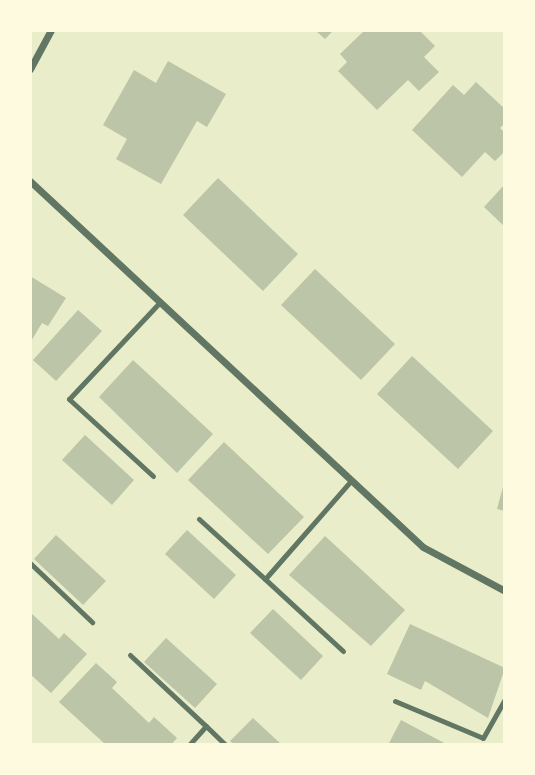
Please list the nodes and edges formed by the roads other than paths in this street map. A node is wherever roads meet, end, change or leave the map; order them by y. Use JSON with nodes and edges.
{"nodes":[{"id":1,"x":51,"y":30,"type":"edge"},
{"id":2,"x":30,"y":69,"type":"edge"},
{"id":3,"x":30,"y":181,"type":"edge"},
{"id":4,"x":159,"y":303,"type":"junction"},
{"id":5,"x":153,"y":476,"type":"dead end"},
{"id":6,"x":351,"y":482,"type":"junction"},
{"id":7,"x":199,"y":519,"type":"dead end"},
{"id":8,"x":30,"y":564,"type":"edge"},
{"id":9,"x":265,"y":579,"type":"junction"},
{"id":10,"x":505,"y":591,"type":"edge"},
{"id":11,"x":92,"y":622,"type":"dead end"},
{"id":12,"x":343,"y":651,"type":"dead end"},
{"id":13,"x":130,"y":655,"type":"dead end"},
{"id":14,"x":505,"y":699,"type":"edge"},
{"id":15,"x":395,"y":701,"type":"dead end"},
{"id":16,"x":206,"y":726,"type":"junction"},
{"id":17,"x":188,"y":745,"type":"edge"},
{"id":18,"x":226,"y":745,"type":"edge"}],
"edges":[{"from":1,"to":2,"type":"street"},
{"from":3,"to":4,"type":"street"},
{"from":4,"to":5,"type":"lane"},
{"from":4,"to":6,"type":"street"},
{"from":6,"to":9,"type":"lane"},
{"from":6,"to":10,"type":"street"},
{"from":7,"to":9,"type":"lane"},
{"from":8,"to":11,"type":"lane"},
{"from":9,"to":12,"type":"lane"},
{"from":13,"to":16,"type":"lane"},
{"from":14,"to":15,"type":"lane"},
{"from":16,"to":17,"type":"lane"},
{"from":16,"to":18,"type":"lane"}]}
